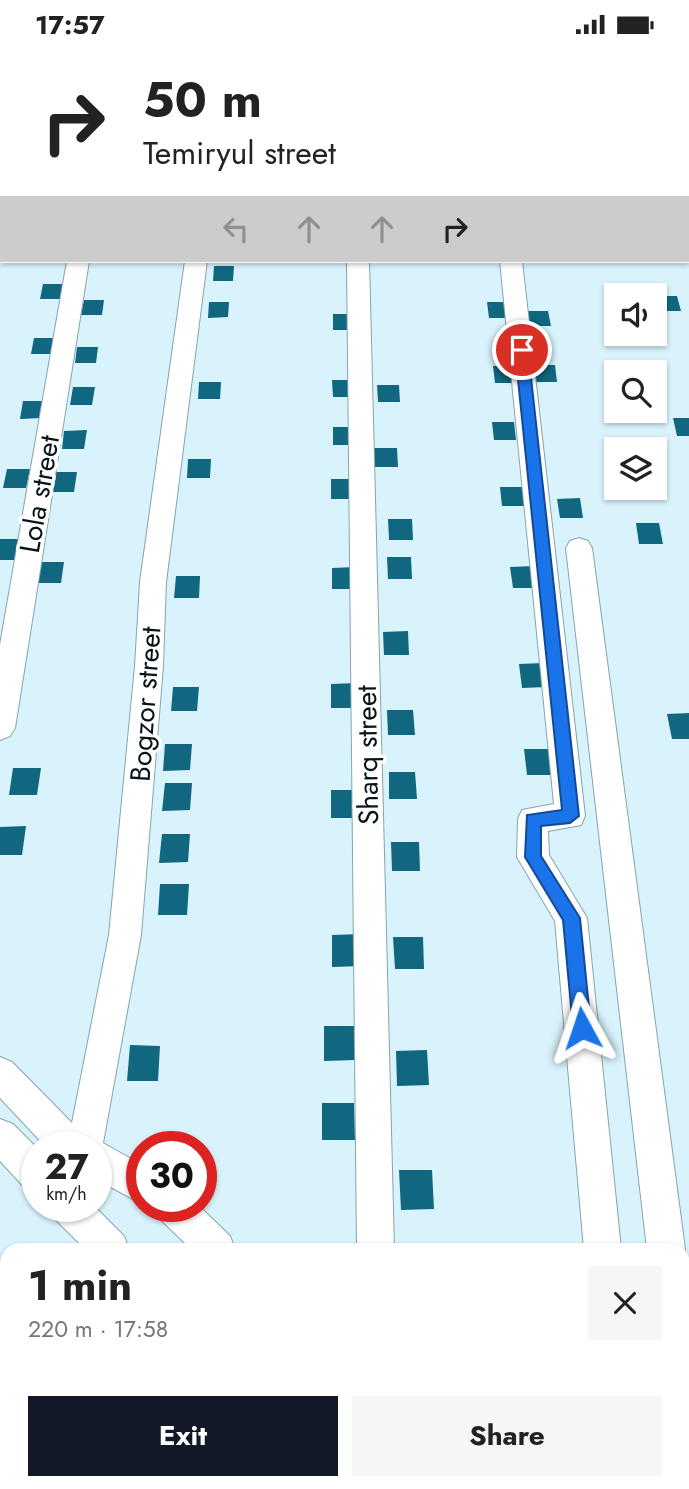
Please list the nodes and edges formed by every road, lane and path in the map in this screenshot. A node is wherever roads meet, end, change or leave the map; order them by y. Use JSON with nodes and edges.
{"nodes":[{"id":1,"x":78,"y":263,"type":"edge"},
{"id":2,"x":196,"y":263,"type":"edge"},
{"id":3,"x":358,"y":263,"type":"edge"},
{"id":4,"x":511,"y":263,"type":"edge"},
{"id":5,"x":579,"y":548,"type":"dead end"},
{"id":6,"x":0,"y":728,"type":"edge"},
{"id":7,"x":0,"y":1074,"type":"edge"},
{"id":8,"x":55,"y":1131,"type":"edge"},
{"id":9,"x":88,"y":1131,"type":"edge"},
{"id":10,"x":0,"y":1136,"type":"edge"},
{"id":11,"x":21,"y":1158,"type":"edge"},
{"id":12,"x":84,"y":1222,"type":"edge"},
{"id":13,"x":189,"y":1222,"type":"edge"},
{"id":14,"x":105,"y":1243,"type":"edge"},
{"id":15,"x":211,"y":1243,"type":"edge"},
{"id":16,"x":376,"y":1243,"type":"edge"},
{"id":17,"x":603,"y":1243,"type":"edge"},
{"id":18,"x":665,"y":1243,"type":"edge"}],
"edges":[{"from":1,"to":6,"type":"street","name":"Lola street"},
{"from":2,"to":9,"type":"street","name":"Bogzor street"},
{"from":3,"to":16,"type":"street","name":"Sharq street"},
{"from":4,"to":17,"type":"street"},
{"from":5,"to":18,"type":"street"},
{"from":7,"to":8,"type":"street"},
{"from":10,"to":11,"type":"street"},
{"from":12,"to":14,"type":"street"},
{"from":13,"to":15,"type":"street"}]}
